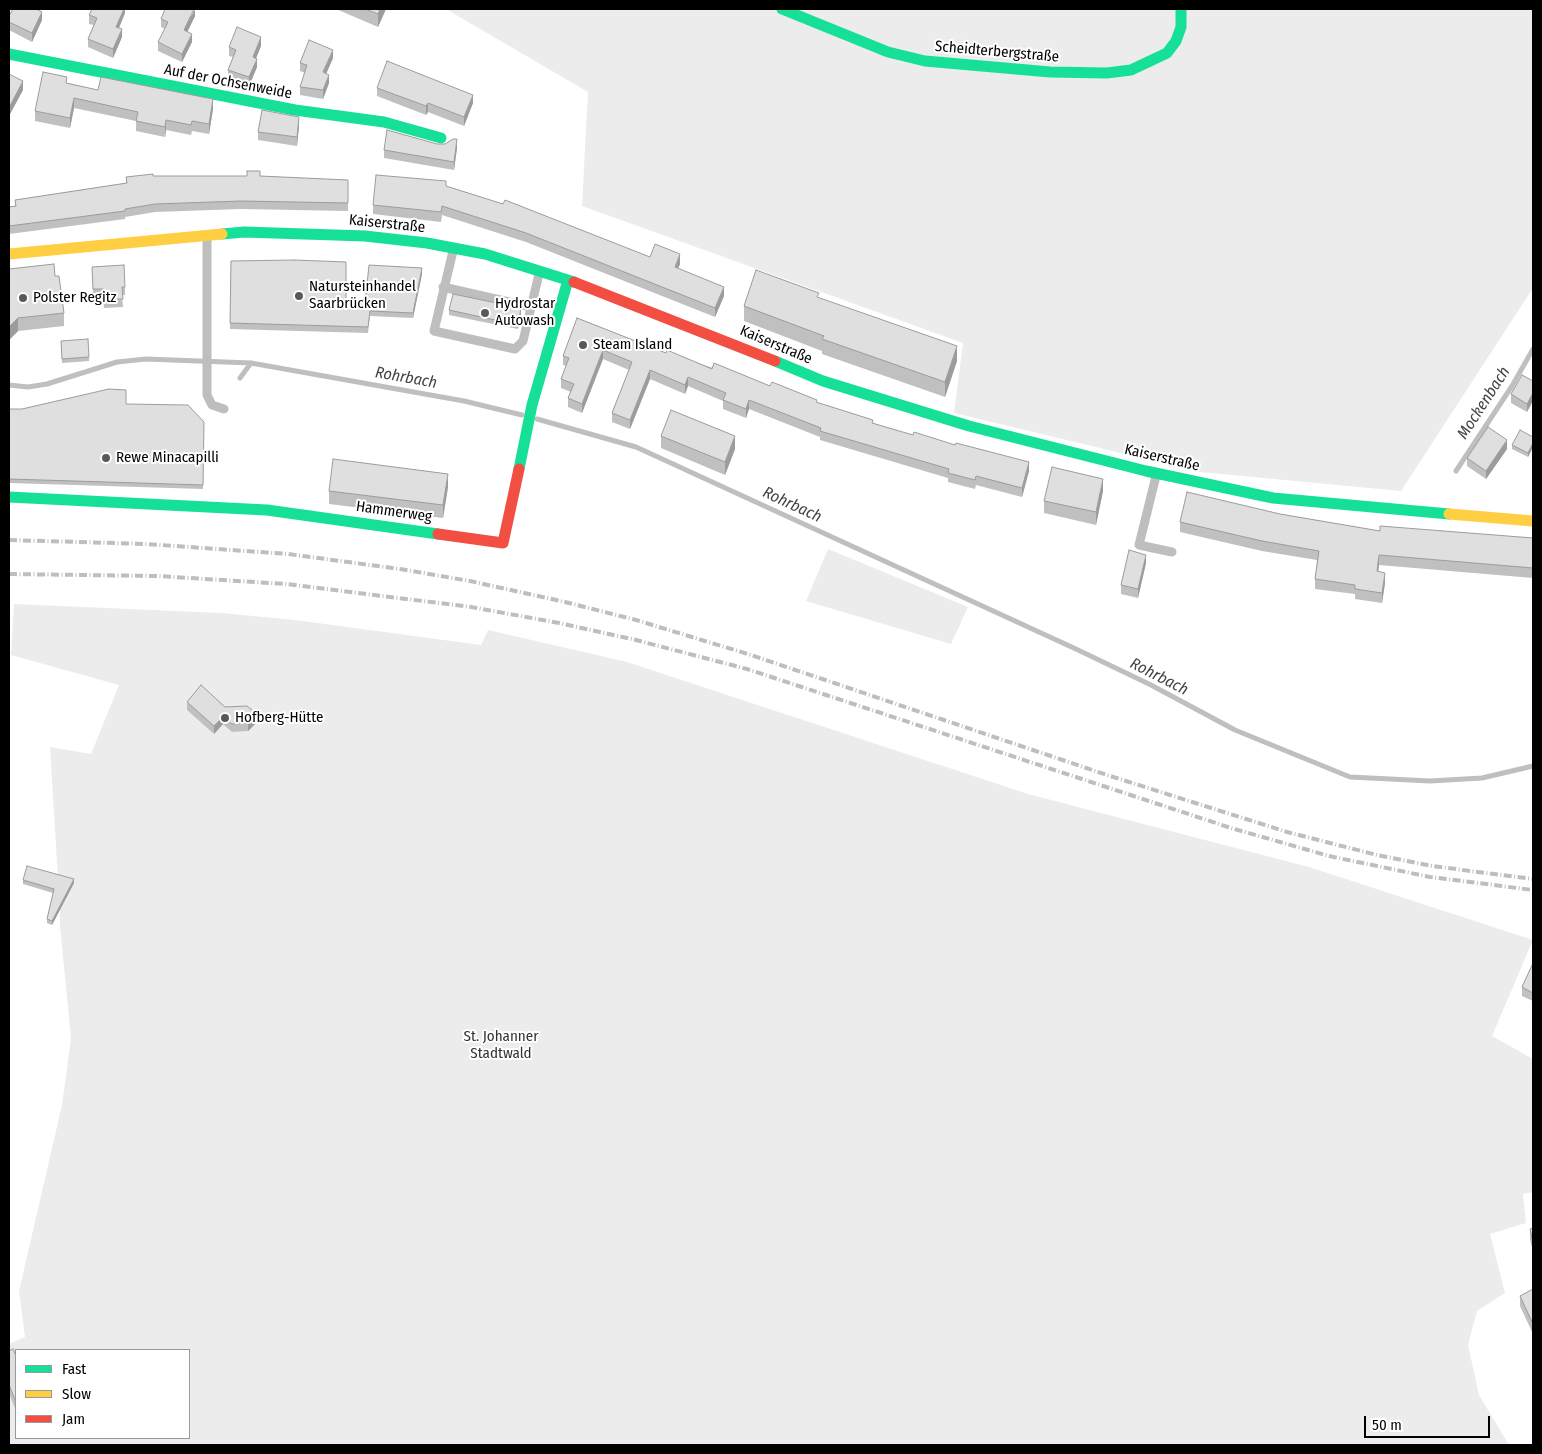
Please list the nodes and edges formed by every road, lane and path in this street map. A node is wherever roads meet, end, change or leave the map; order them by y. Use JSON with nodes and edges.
{"nodes":[{"id":1,"x":782,"y":9,"type":"edge"},
{"id":2,"x":1180,"y":9,"type":"edge"},
{"id":3,"x":9,"y":54,"type":"edge"},
{"id":4,"x":441,"y":138,"type":"dead end"},
{"id":5,"x":206,"y":235,"type":"junction"},
{"id":6,"x":454,"y":248,"type":"junction"},
{"id":7,"x":9,"y":254,"type":"edge"},
{"id":8,"x":540,"y":271,"type":"junction"},
{"id":9,"x":568,"y":280,"type":"junction"},
{"id":10,"x":443,"y":287,"type":"junction"},
{"id":11,"x":531,"y":307,"type":"junction"},
{"id":12,"x":224,"y":410,"type":"dead end"},
{"id":13,"x":1157,"y":473,"type":"junction"},
{"id":14,"x":9,"y":497,"type":"edge"},
{"id":15,"x":1533,"y":521,"type":"edge"},
{"id":16,"x":1172,"y":552,"type":"dead end"}],
"edges":[{"from":1,"to":2,"type":"street","name":"Scheidterbergstraße"},
{"from":3,"to":4,"type":"street","name":"Auf der Ochsenweide"},
{"from":5,"to":6,"type":"street","name":"Kaiserstraße"},
{"from":5,"to":7,"type":"street","name":"Kaiserstraße"},
{"from":5,"to":12,"type":"lane"},
{"from":6,"to":8,"type":"street","name":"Kaiserstraße"},
{"from":6,"to":10,"type":"lane"},
{"from":8,"to":9,"type":"street","name":"Kaiserstraße"},
{"from":8,"to":11,"type":"lane"},
{"from":9,"to":13,"type":"street","name":"Kaiserstraße"},
{"from":9,"to":14,"type":"street","name":"Hammerweg"},
{"from":10,"to":11,"type":"lane"},
{"from":10,"to":11,"type":"lane"},
{"from":13,"to":15,"type":"street","name":"Kaiserstraße"},
{"from":13,"to":16,"type":"lane"}]}
